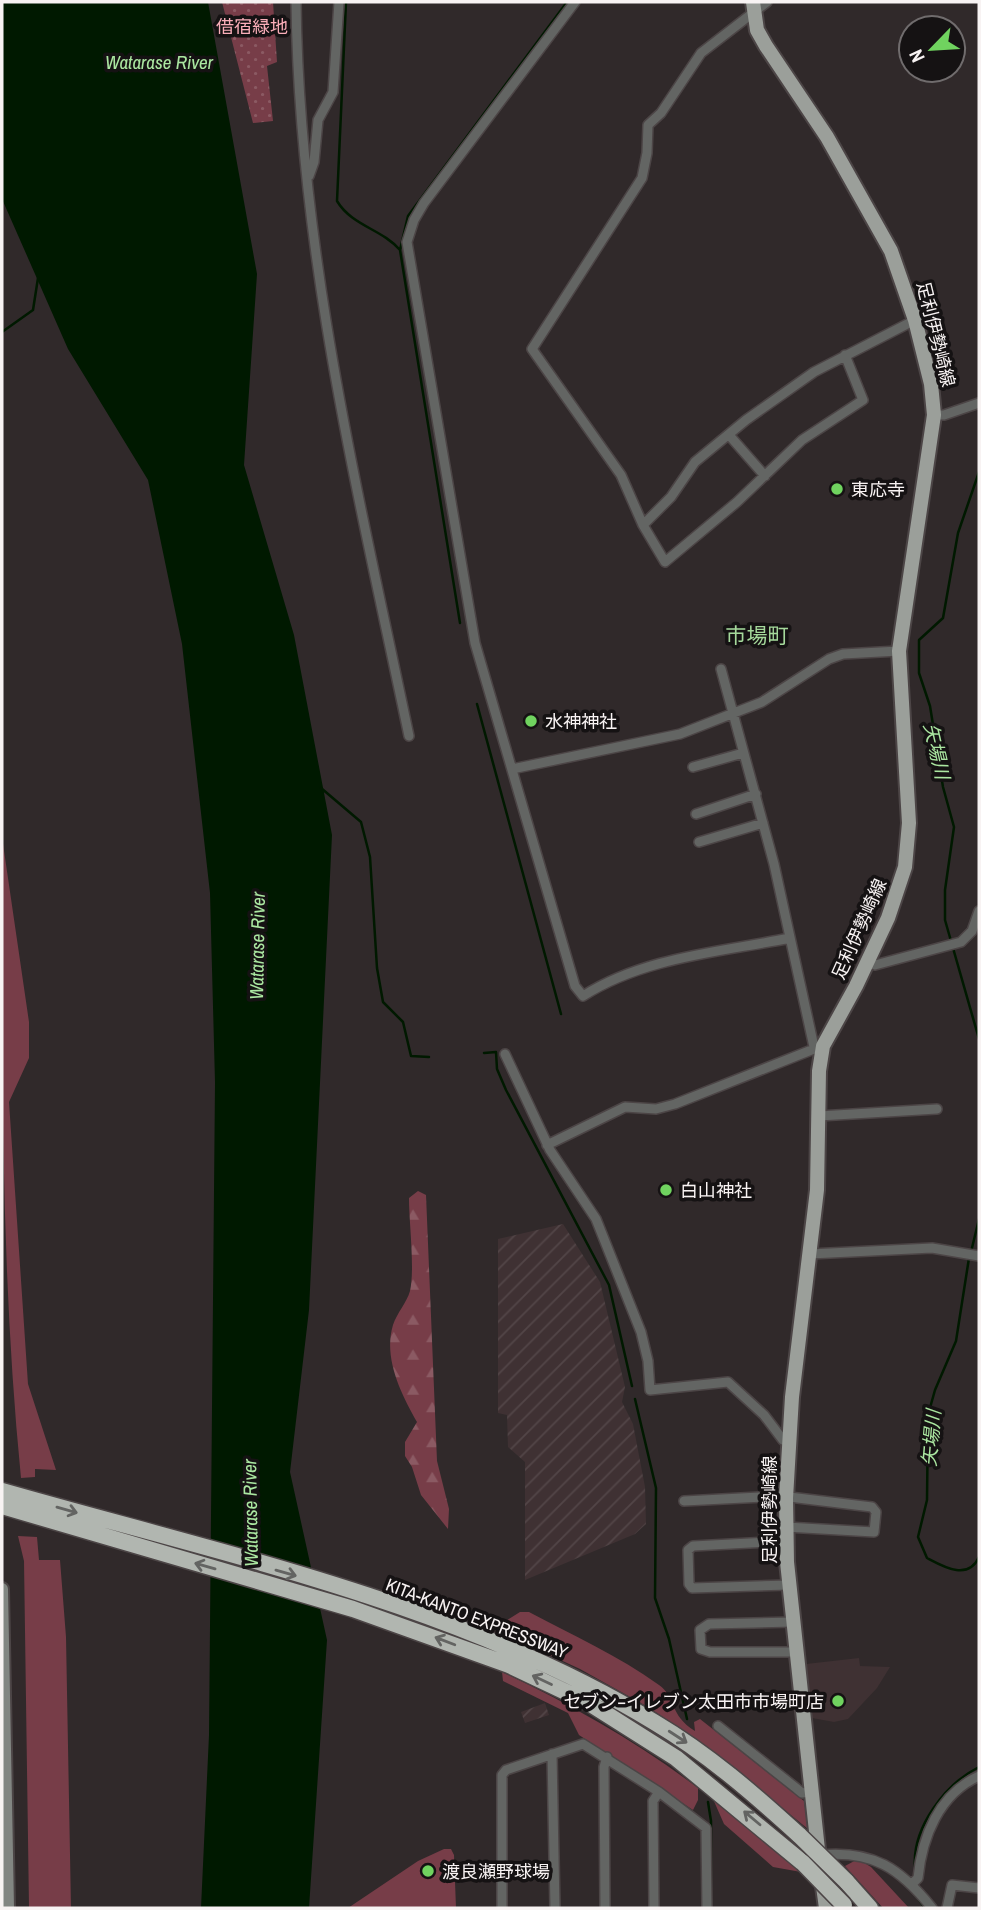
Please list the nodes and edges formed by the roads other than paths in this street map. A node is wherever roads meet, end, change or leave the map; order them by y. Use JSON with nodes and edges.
{"nodes":[{"id":1,"x":296,"y":2,"type":"edge"},
{"id":2,"x":339,"y":2,"type":"edge"},
{"id":3,"x":575,"y":2,"type":"edge"},
{"id":4,"x":767,"y":2,"type":"edge"},
{"id":5,"x":753,"y":7,"type":"edge"},
{"id":6,"x":307,"y":177,"type":"junction"},
{"id":7,"x":915,"y":320,"type":"junction"},
{"id":8,"x":845,"y":355,"type":"junction"},
{"id":9,"x":979,"y":403,"type":"edge"},
{"id":10,"x":934,"y":415,"type":"junction"},
{"id":11,"x":729,"y":435,"type":"junction"},
{"id":12,"x":765,"y":476,"type":"junction"},
{"id":13,"x":643,"y":525,"type":"junction"},
{"id":14,"x":899,"y":651,"type":"junction"},
{"id":15,"x":721,"y":669,"type":"dead end"},
{"id":16,"x":732,"y":715,"type":"junction"},
{"id":17,"x":409,"y":736,"type":"dead end"},
{"id":18,"x":743,"y":753,"type":"junction"},
{"id":19,"x":693,"y":767,"type":"dead end"},
{"id":20,"x":512,"y":769,"type":"junction"},
{"id":21,"x":756,"y":794,"type":"junction"},
{"id":22,"x":696,"y":814,"type":"dead end"},
{"id":23,"x":763,"y":823,"type":"junction"},
{"id":24,"x":699,"y":842,"type":"dead end"},
{"id":25,"x":979,"y":911,"type":"edge"},
{"id":26,"x":790,"y":938,"type":"junction"},
{"id":27,"x":868,"y":963,"type":"junction"},
{"id":28,"x":819,"y":1047,"type":"junction"},
{"id":29,"x":505,"y":1054,"type":"dead end"},
{"id":30,"x":937,"y":1109,"type":"dead end"},
{"id":31,"x":819,"y":1116,"type":"junction"},
{"id":32,"x":547,"y":1145,"type":"junction"},
{"id":33,"x":810,"y":1254,"type":"junction"},
{"id":34,"x":979,"y":1256,"type":"edge"},
{"id":35,"x":789,"y":1441,"type":"junction"},
{"id":36,"x":2,"y":1491,"type":"edge"},
{"id":37,"x":786,"y":1498,"type":"junction"},
{"id":38,"x":684,"y":1501,"type":"dead end"},
{"id":39,"x":2,"y":1506,"type":"edge"},
{"id":40,"x":786,"y":1534,"type":"junction"},
{"id":41,"x":789,"y":1585,"type":"junction"},
{"id":42,"x":2,"y":1588,"type":"edge"},
{"id":43,"x":793,"y":1622,"type":"junction"},
{"id":44,"x":3,"y":1640,"type":"edge"},
{"id":45,"x":796,"y":1652,"type":"junction"},
{"id":46,"x":718,"y":1726,"type":"dead end"},
{"id":47,"x":552,"y":1754,"type":"junction"},
{"id":48,"x":607,"y":1757,"type":"junction"},
{"id":49,"x":979,"y":1776,"type":"edge"},
{"id":50,"x":659,"y":1792,"type":"junction"},
{"id":51,"x":813,"y":1792,"type":"junction"},
{"id":52,"x":819,"y":1856,"type":"junction"},
{"id":53,"x":912,"y":1884,"type":"junction"},
{"id":54,"x":979,"y":1888,"type":"edge"},
{"id":55,"x":845,"y":1907,"type":"edge"},
{"id":56,"x":8,"y":1908,"type":"edge"},
{"id":57,"x":502,"y":1908,"type":"edge"},
{"id":58,"x":555,"y":1908,"type":"edge"},
{"id":59,"x":605,"y":1908,"type":"edge"},
{"id":60,"x":654,"y":1908,"type":"edge"},
{"id":61,"x":707,"y":1908,"type":"edge"},
{"id":62,"x":826,"y":1908,"type":"edge"},
{"id":63,"x":870,"y":1908,"type":"edge"},
{"id":64,"x":932,"y":1908,"type":"edge"},
{"id":65,"x":947,"y":1908,"type":"edge"}],
"edges":[{"from":1,"to":6,"type":"street"},
{"from":2,"to":6,"type":"street"},
{"from":3,"to":20,"type":"street"},
{"from":4,"to":5,"type":"street"},
{"from":5,"to":7,"type":"main road","name":"足利伊勢崎線"},
{"from":5,"to":13,"type":"street"},
{"from":6,"to":17,"type":"street"},
{"from":7,"to":8,"type":"street"},
{"from":7,"to":10,"type":"main road","name":"足利伊勢崎線"},
{"from":8,"to":11,"type":"street"},
{"from":8,"to":12,"type":"street"},
{"from":9,"to":10,"type":"street"},
{"from":10,"to":14,"type":"main road","name":"足利伊勢崎線"},
{"from":11,"to":12,"type":"street"},
{"from":11,"to":13,"type":"street"},
{"from":12,"to":13,"type":"street"},
{"from":14,"to":16,"type":"street"},
{"from":14,"to":27,"type":"main road","name":"足利伊勢崎線"},
{"from":15,"to":16,"type":"street"},
{"from":16,"to":18,"type":"street"},
{"from":16,"to":20,"type":"street"},
{"from":18,"to":19,"type":"street"},
{"from":18,"to":21,"type":"street"},
{"from":20,"to":26,"type":"street"},
{"from":21,"to":22,"type":"street"},
{"from":21,"to":23,"type":"street"},
{"from":23,"to":24,"type":"street"},
{"from":23,"to":26,"type":"street"},
{"from":25,"to":27,"type":"street"},
{"from":26,"to":28,"type":"street"},
{"from":27,"to":28,"type":"main road","name":"足利伊勢崎線"},
{"from":28,"to":31,"type":"main road","name":"足利伊勢崎線"},
{"from":28,"to":32,"type":"street"},
{"from":29,"to":32,"type":"street"},
{"from":30,"to":31,"type":"street"},
{"from":31,"to":33,"type":"main road","name":"足利伊勢崎線"},
{"from":32,"to":35,"type":"street"},
{"from":33,"to":34,"type":"street"},
{"from":33,"to":35,"type":"main road","name":"足利伊勢崎線"},
{"from":35,"to":37,"type":"main road","name":"足利伊勢崎線"},
{"from":36,"to":63,"type":"highway","name":"KITA-KANTO EXPRESSWAY","one_way":true,"bridge":true},
{"from":37,"to":38,"type":"street"},
{"from":37,"to":40,"type":"main road","name":"足利伊勢崎線"},
{"from":37,"to":40,"type":"street"},
{"from":55,"to":39,"type":"highway","name":"KITA-KANTO EXPRESSWAY","one_way":true,"bridge":true},
{"from":40,"to":41,"type":"main road","name":"足利伊勢崎線"},
{"from":40,"to":41,"type":"street"},
{"from":41,"to":43,"type":"main road","name":"足利伊勢崎線"},
{"from":42,"to":44,"type":"street"},
{"from":43,"to":45,"type":"main road","name":"足利伊勢崎線"},
{"from":43,"to":45,"type":"street"},
{"from":44,"to":56,"type":"street"},
{"from":45,"to":51,"type":"main road","name":"足利伊勢崎線"},
{"from":46,"to":51,"type":"street"},
{"from":47,"to":48,"type":"street"},
{"from":47,"to":57,"type":"street"},
{"from":47,"to":58,"type":"street"},
{"from":48,"to":50,"type":"street"},
{"from":48,"to":59,"type":"street"},
{"from":49,"to":53,"type":"street"},
{"from":50,"to":60,"type":"street"},
{"from":50,"to":61,"type":"street"},
{"from":51,"to":52,"type":"main road","name":"足利伊勢崎線"},
{"from":52,"to":53,"type":"street"},
{"from":52,"to":62,"type":"main road","name":"足利伊勢崎線"},
{"from":53,"to":64,"type":"street"},
{"from":54,"to":65,"type":"street"}]}
